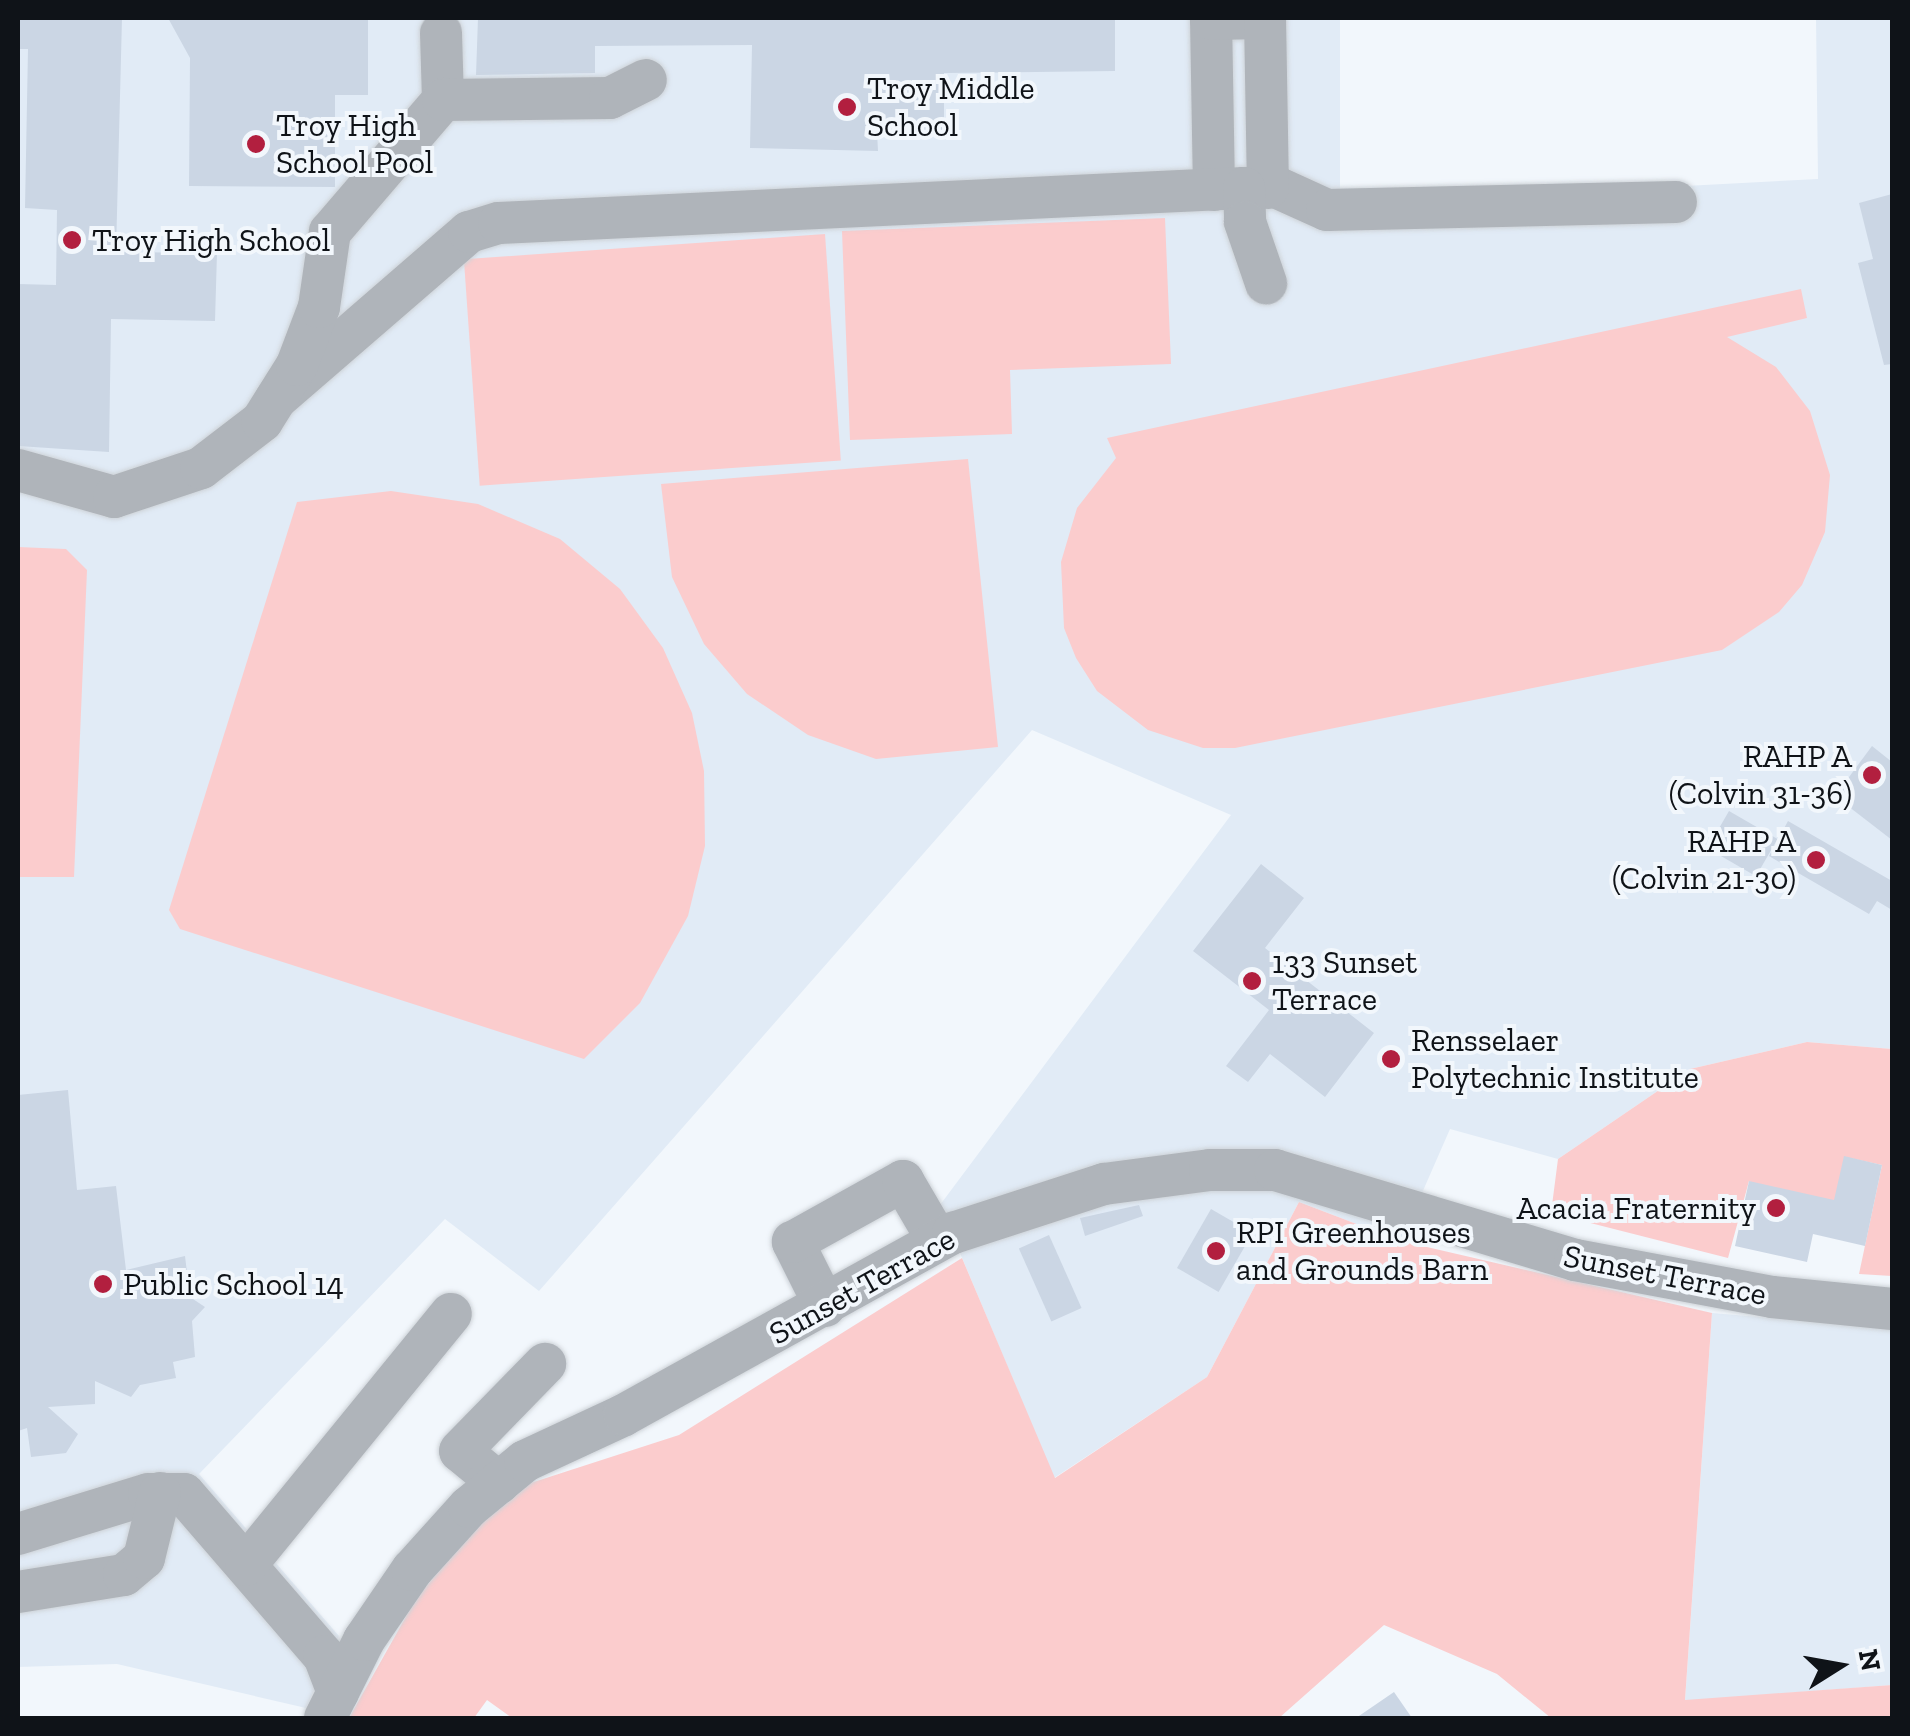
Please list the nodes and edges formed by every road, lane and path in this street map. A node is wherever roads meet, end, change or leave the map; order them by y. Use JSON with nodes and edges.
{"nodes":[{"id":1,"x":441,"y":33,"type":"dead end"},
{"id":2,"x":646,"y":80,"type":"dead end"},
{"id":3,"x":443,"y":100,"type":"junction"},
{"id":4,"x":1242,"y":188,"type":"junction"},
{"id":5,"x":1676,"y":202,"type":"dead end"},
{"id":6,"x":1266,"y":282,"type":"dead end"},
{"id":7,"x":276,"y":399,"type":"junction"},
{"id":8,"x":18,"y":470,"type":"edge"},
{"id":9,"x":938,"y":1241,"type":"junction"},
{"id":10,"x":825,"y":1306,"type":"junction"},
{"id":11,"x":1892,"y":1308,"type":"edge"},
{"id":12,"x":451,"y":1314,"type":"dead end"},
{"id":13,"x":545,"y":1364,"type":"dead end"},
{"id":14,"x":499,"y":1483,"type":"junction"},
{"id":15,"x":160,"y":1493,"type":"junction"},
{"id":16,"x":18,"y":1534,"type":"edge"},
{"id":17,"x":246,"y":1565,"type":"junction"},
{"id":18,"x":18,"y":1592,"type":"edge"},
{"id":19,"x":332,"y":1705,"type":"edge"}],
"edges":[{"from":1,"to":3,"type":"street"},
{"from":2,"to":3,"type":"street"},
{"from":3,"to":7,"type":"street"},
{"from":4,"to":5,"type":"street"},
{"from":4,"to":6,"type":"street"},
{"from":4,"to":7,"type":"street"},
{"from":7,"to":8,"type":"street"},
{"from":9,"to":10,"type":"street","name":"Sunset Terrace"},
{"from":9,"to":10,"type":"street"},
{"from":9,"to":11,"type":"street","name":"Sunset Terrace"},
{"from":10,"to":14,"type":"street","name":"Sunset Terrace"},
{"from":12,"to":17,"type":"street"},
{"from":13,"to":14,"type":"street"},
{"from":14,"to":19,"type":"street","name":"Sunset Terrace"},
{"from":15,"to":16,"type":"street"},
{"from":15,"to":17,"type":"street"},
{"from":15,"to":18,"type":"street"},
{"from":17,"to":19,"type":"street"}]}
